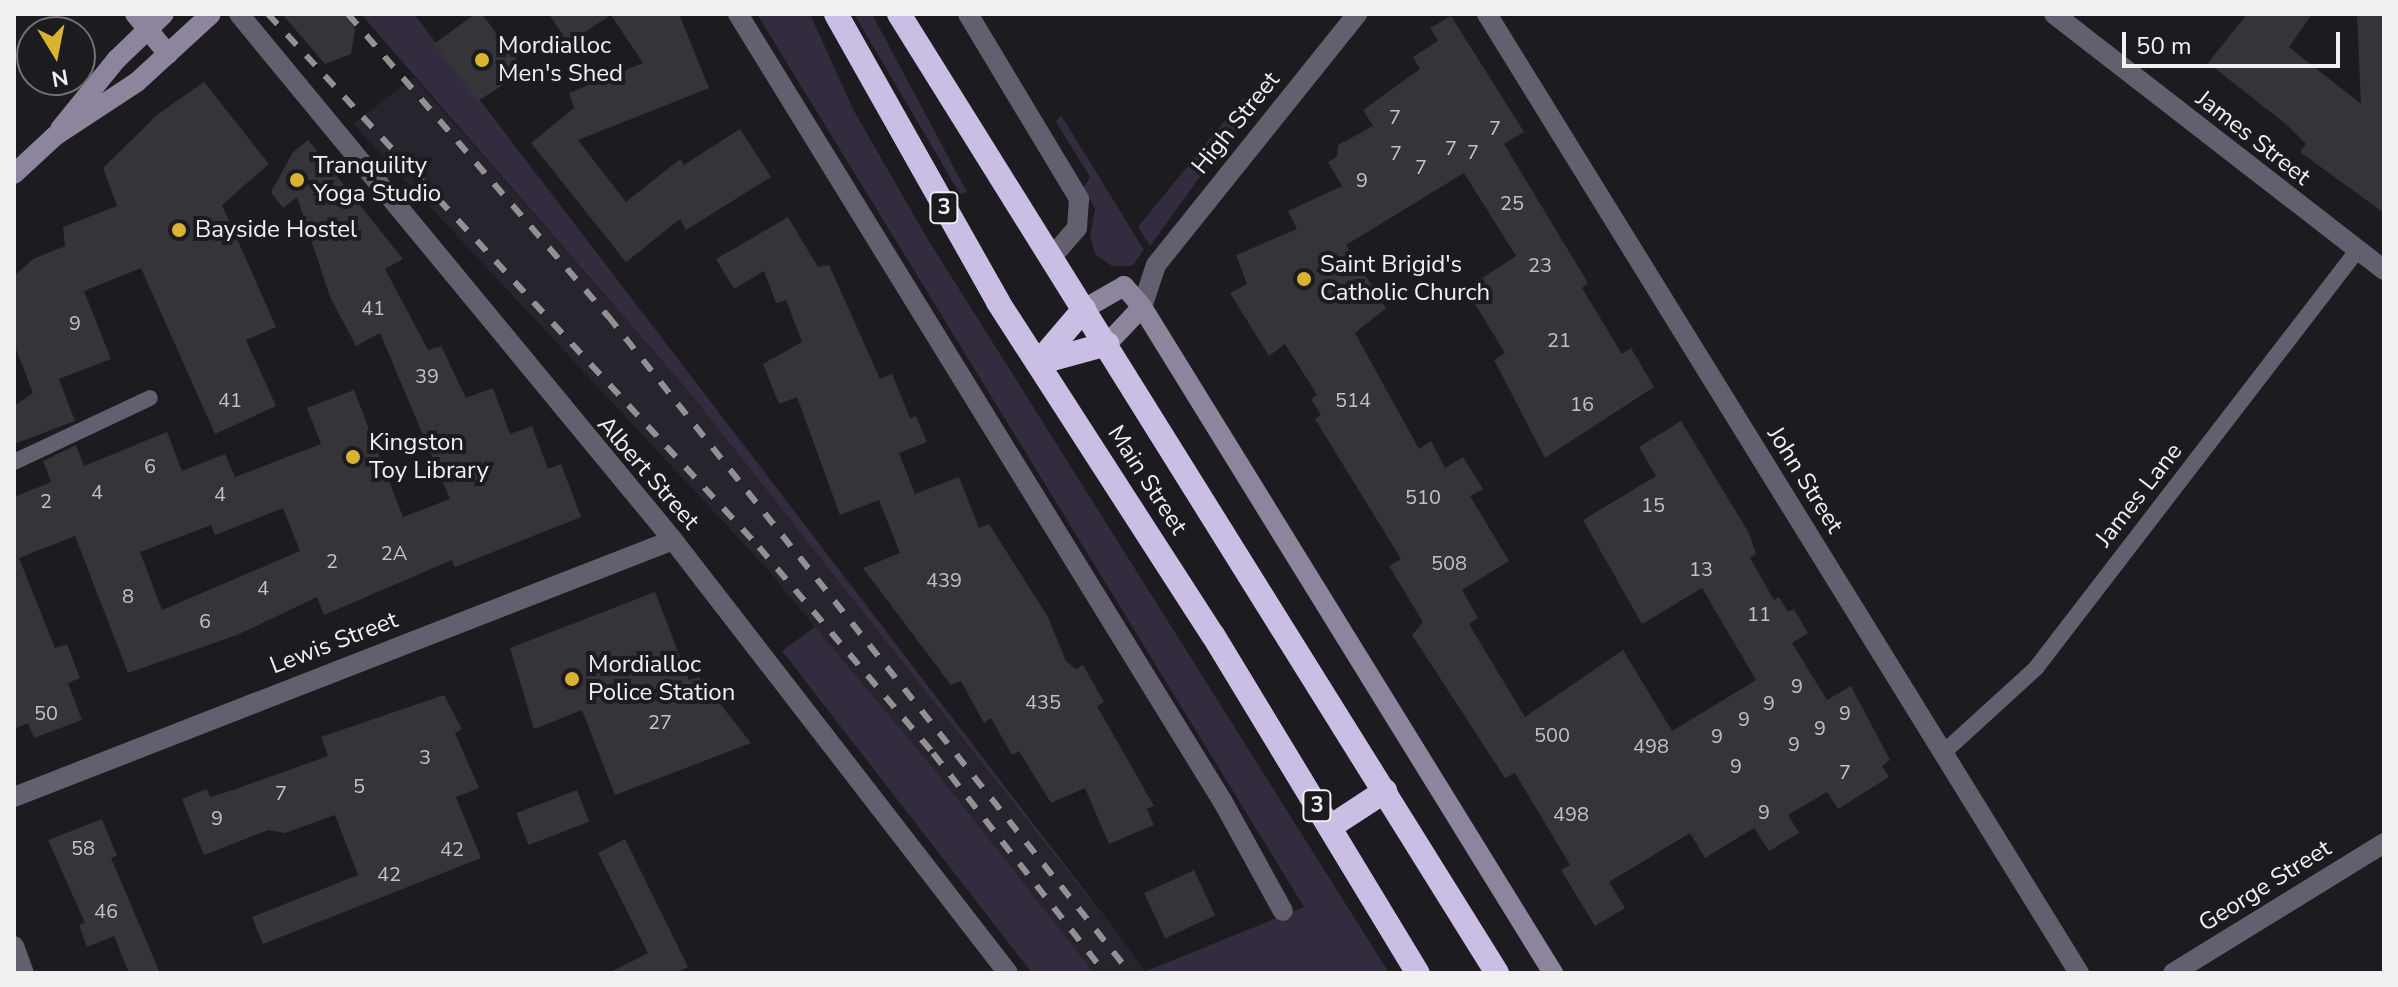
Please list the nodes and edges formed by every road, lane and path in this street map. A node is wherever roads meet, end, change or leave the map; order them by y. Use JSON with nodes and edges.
{"nodes":[{"id":1,"x":164,"y":14,"type":"edge"},
{"id":2,"x":177,"y":14,"type":"edge"},
{"id":3,"x":211,"y":14,"type":"edge"},
{"id":4,"x":239,"y":14,"type":"edge"},
{"id":5,"x":738,"y":14,"type":"edge"},
{"id":6,"x":836,"y":14,"type":"edge"},
{"id":7,"x":899,"y":14,"type":"edge"},
{"id":8,"x":968,"y":14,"type":"edge"},
{"id":9,"x":1357,"y":14,"type":"edge"},
{"id":10,"x":1487,"y":14,"type":"edge"},
{"id":11,"x":2054,"y":14,"type":"edge"},
{"id":12,"x":141,"y":22,"type":"edge"},
{"id":13,"x":193,"y":31,"type":"junction"},
{"id":14,"x":168,"y":54,"type":"junction"},
{"id":15,"x":55,"y":136,"type":"junction"},
{"id":16,"x":14,"y":174,"type":"edge"},
{"id":17,"x":2356,"y":252,"type":"junction"},
{"id":18,"x":1051,"y":258,"type":"junction"},
{"id":19,"x":1156,"y":265,"type":"junction"},
{"id":20,"x":2384,"y":270,"type":"edge"},
{"id":21,"x":1124,"y":286,"type":"junction"},
{"id":22,"x":1142,"y":307,"type":"junction"},
{"id":23,"x":1084,"y":309,"type":"junction"},
{"id":24,"x":1107,"y":344,"type":"junction"},
{"id":25,"x":1038,"y":363,"type":"junction"},
{"id":26,"x":150,"y":398,"type":"dead end"},
{"id":27,"x":14,"y":462,"type":"edge"},
{"id":28,"x":673,"y":540,"type":"junction"},
{"id":29,"x":1943,"y":753,"type":"junction"},
{"id":30,"x":1385,"y":791,"type":"junction"},
{"id":31,"x":14,"y":797,"type":"edge"},
{"id":32,"x":1330,"y":827,"type":"junction"},
{"id":33,"x":2384,"y":843,"type":"edge"},
{"id":34,"x":1283,"y":911,"type":"dead end"},
{"id":35,"x":14,"y":946,"type":"edge"},
{"id":36,"x":24,"y":973,"type":"edge"},
{"id":37,"x":1008,"y":973,"type":"edge"},
{"id":38,"x":1418,"y":973,"type":"edge"},
{"id":39,"x":1497,"y":973,"type":"edge"},
{"id":40,"x":1553,"y":973,"type":"edge"},
{"id":41,"x":2079,"y":973,"type":"edge"},
{"id":42,"x":2173,"y":973,"type":"edge"}],
"edges":[{"from":1,"to":12,"type":"street"},
{"from":2,"to":13,"type":"street"},
{"from":3,"to":13,"type":"street"},
{"from":4,"to":28,"type":"street","name":"Albert Street"},
{"from":5,"to":34,"type":"street"},
{"from":6,"to":25,"type":"highway","name":"Main Street","number":"3"},
{"from":7,"to":18,"type":"highway","name":"Main Street"},
{"from":8,"to":18,"type":"street"},
{"from":9,"to":19,"type":"street","name":"High Street"},
{"from":10,"to":29,"type":"street","name":"John Street"},
{"from":11,"to":17,"type":"street","name":"James Street"},
{"from":12,"to":14,"type":"street"},
{"from":12,"to":15,"type":"street"},
{"from":13,"to":14,"type":"street"},
{"from":14,"to":15,"type":"street"},
{"from":15,"to":16,"type":"street"},
{"from":17,"to":20,"type":"street","name":"James Street"},
{"from":17,"to":29,"type":"lane","name":"James Lane"},
{"from":18,"to":23,"type":"highway","name":"Main Street"},
{"from":19,"to":21,"type":"street","name":"High Street"},
{"from":19,"to":22,"type":"street","name":"High Street"},
{"from":21,"to":22,"type":"street"},
{"from":21,"to":23,"type":"street","name":"High Street"},
{"from":22,"to":24,"type":"street","name":"High Street"},
{"from":22,"to":40,"type":"street"},
{"from":23,"to":24,"type":"highway","name":"Main Street"},
{"from":23,"to":25,"type":"highway"},
{"from":24,"to":25,"type":"highway"},
{"from":24,"to":30,"type":"highway","name":"Main Street"},
{"from":25,"to":32,"type":"highway","name":"Main Street","number":"3"},
{"from":26,"to":27,"type":"lane"},
{"from":28,"to":31,"type":"street","name":"Lewis Street"},
{"from":28,"to":37,"type":"street","name":"Albert Street"},
{"from":29,"to":41,"type":"street","name":"John Street"},
{"from":30,"to":32,"type":"highway"},
{"from":30,"to":39,"type":"highway","name":"Main Street"},
{"from":32,"to":38,"type":"highway","name":"Main Street","number":"3"},
{"from":33,"to":42,"type":"street","name":"George Street"},
{"from":35,"to":36,"type":"street"}]}
